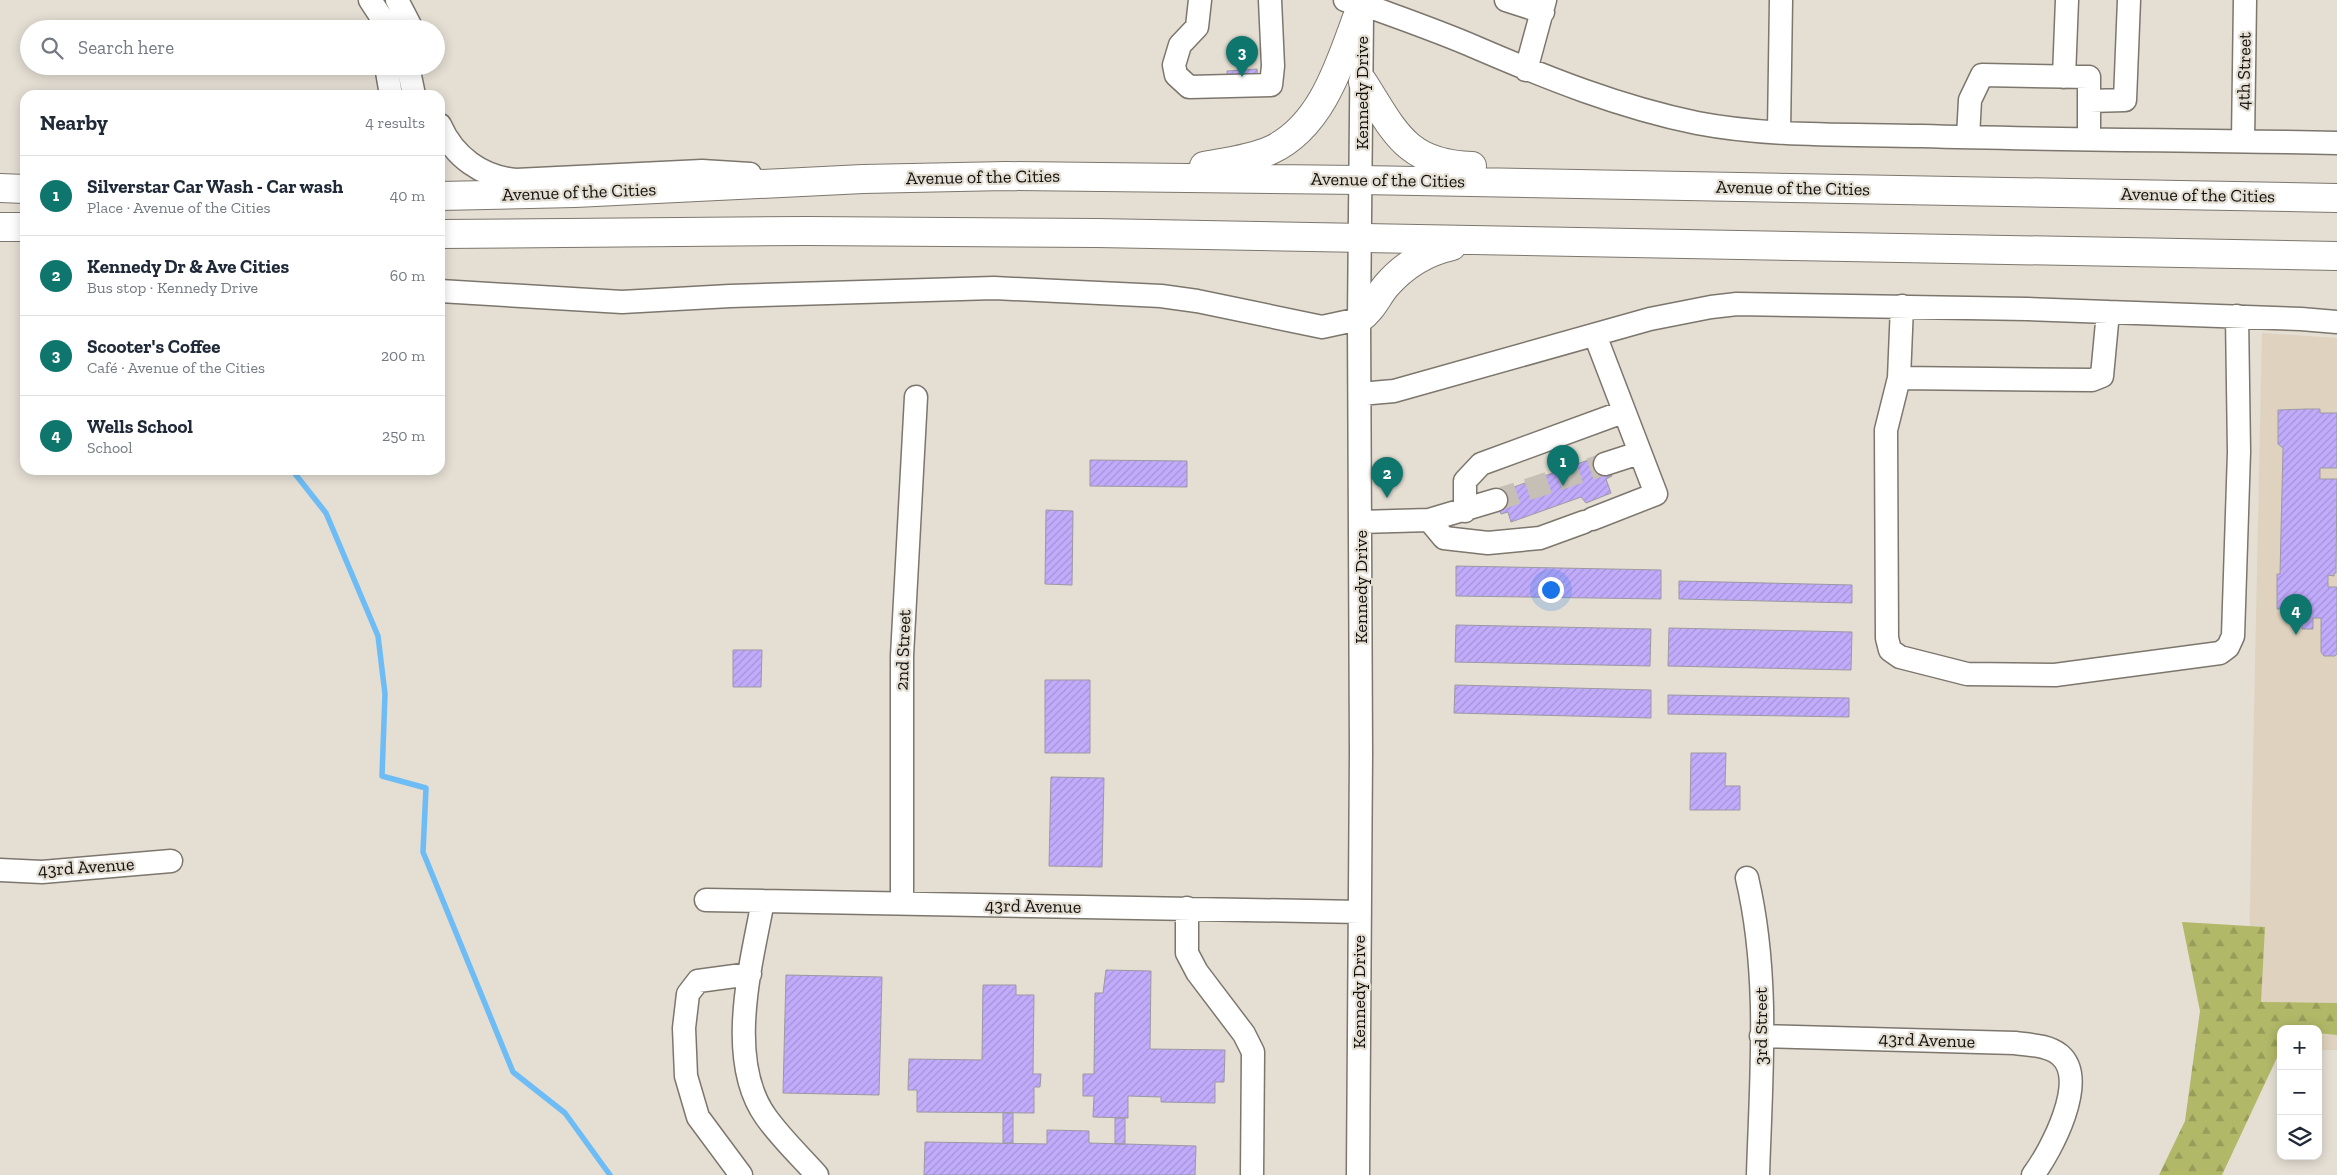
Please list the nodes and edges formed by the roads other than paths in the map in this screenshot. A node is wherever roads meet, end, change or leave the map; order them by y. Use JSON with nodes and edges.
{"nodes":[{"id":1,"x":359,"y":0,"type":"edge"},
{"id":2,"x":370,"y":0,"type":"edge"},
{"id":3,"x":397,"y":0,"type":"edge"},
{"id":4,"x":1200,"y":0,"type":"edge"},
{"id":5,"x":1270,"y":0,"type":"edge"},
{"id":6,"x":1506,"y":0,"type":"edge"},
{"id":7,"x":1781,"y":0,"type":"edge"},
{"id":8,"x":2067,"y":0,"type":"edge"},
{"id":9,"x":2129,"y":0,"type":"edge"},
{"id":10,"x":2245,"y":0,"type":"edge"},
{"id":11,"x":1357,"y":1,"type":"edge"},
{"id":12,"x":1544,"y":6,"type":"edge"},
{"id":13,"x":368,"y":20,"type":"edge"},
{"id":14,"x":383,"y":20,"type":"edge"},
{"id":15,"x":407,"y":20,"type":"edge"},
{"id":16,"x":1526,"y":70,"type":"junction"},
{"id":17,"x":388,"y":75,"type":"edge"},
{"id":18,"x":415,"y":75,"type":"edge"},
{"id":19,"x":2064,"y":77,"type":"junction"},
{"id":20,"x":1363,"y":82,"type":"junction"},
{"id":21,"x":424,"y":87,"type":"edge"},
{"id":22,"x":390,"y":90,"type":"edge"},
{"id":23,"x":2089,"y":101,"type":"junction"},
{"id":24,"x":1779,"y":132,"type":"junction"},
{"id":25,"x":445,"y":135,"type":"edge"},
{"id":26,"x":1968,"y":137,"type":"junction"},
{"id":27,"x":2089,"y":139,"type":"junction"},
{"id":28,"x":2243,"y":141,"type":"junction"},
{"id":29,"x":2337,"y":143,"type":"edge"},
{"id":30,"x":1116,"y":176,"type":"junction"},
{"id":31,"x":863,"y":179,"type":"junction"},
{"id":32,"x":1361,"y":180,"type":"junction"},
{"id":33,"x":0,"y":188,"type":"edge"},
{"id":34,"x":20,"y":188,"type":"edge"},
{"id":35,"x":1860,"y":189,"type":"junction"},
{"id":36,"x":445,"y":196,"type":"edge"},
{"id":37,"x":2337,"y":198,"type":"edge"},
{"id":38,"x":0,"y":227,"type":"edge"},
{"id":39,"x":20,"y":227,"type":"edge"},
{"id":40,"x":445,"y":234,"type":"edge"},
{"id":41,"x":1361,"y":238,"type":"junction"},
{"id":42,"x":1473,"y":240,"type":"junction"},
{"id":43,"x":2337,"y":256,"type":"edge"},
{"id":44,"x":445,"y":291,"type":"edge"},
{"id":45,"x":1902,"y":306,"type":"junction"},
{"id":46,"x":2108,"y":312,"type":"junction"},
{"id":47,"x":2237,"y":316,"type":"junction"},
{"id":48,"x":1360,"y":318,"type":"junction"},
{"id":49,"x":2337,"y":322,"type":"edge"},
{"id":50,"x":1595,"y":335,"type":"junction"},
{"id":51,"x":1899,"y":378,"type":"junction"},
{"id":52,"x":1360,"y":394,"type":"junction"},
{"id":53,"x":916,"y":397,"type":"dead end"},
{"id":54,"x":1623,"y":412,"type":"junction"},
{"id":55,"x":1639,"y":453,"type":"junction"},
{"id":56,"x":1605,"y":464,"type":"tunnel mouth"},
{"id":57,"x":1496,"y":500,"type":"tunnel mouth"},
{"id":58,"x":1465,"y":510,"type":"junction"},
{"id":59,"x":1428,"y":520,"type":"junction"},
{"id":60,"x":1360,"y":522,"type":"junction"},
{"id":61,"x":171,"y":861,"type":"dead end"},
{"id":62,"x":0,"y":870,"type":"edge"},
{"id":63,"x":1747,"y":878,"type":"dead end"},
{"id":64,"x":706,"y":900,"type":"dead end"},
{"id":65,"x":763,"y":901,"type":"junction"},
{"id":66,"x":902,"y":903,"type":"junction"},
{"id":67,"x":1187,"y":908,"type":"junction"},
{"id":68,"x":1360,"y":912,"type":"junction"},
{"id":69,"x":750,"y":974,"type":"junction"},
{"id":70,"x":1761,"y":1036,"type":"junction"},
{"id":71,"x":741,"y":1175,"type":"edge"},
{"id":72,"x":817,"y":1175,"type":"edge"},
{"id":73,"x":1252,"y":1175,"type":"edge"},
{"id":74,"x":1358,"y":1175,"type":"edge"},
{"id":75,"x":1758,"y":1175,"type":"edge"},
{"id":76,"x":2034,"y":1175,"type":"edge"}],
"edges":[{"from":1,"to":13,"type":"street"},
{"from":2,"to":14,"type":"street"},
{"from":3,"to":15,"type":"street"},
{"from":4,"to":5,"type":"street"},
{"from":6,"to":12,"type":"street"},
{"from":7,"to":24,"type":"street"},
{"from":8,"to":19,"type":"street"},
{"from":9,"to":23,"type":"street"},
{"from":10,"to":28,"type":"street","name":"4th Street"},
{"from":11,"to":16,"type":"street"},
{"from":11,"to":20,"type":"street","name":"Kennedy Drive"},
{"from":11,"to":30,"type":"main road"},
{"from":12,"to":16,"type":"street"},
{"from":16,"to":24,"type":"street"},
{"from":17,"to":22,"type":"street"},
{"from":18,"to":21,"type":"street"},
{"from":19,"to":23,"type":"street"},
{"from":19,"to":26,"type":"street"},
{"from":20,"to":32,"type":"street","name":"Kennedy Drive"},
{"from":20,"to":35,"type":"main road"},
{"from":23,"to":27,"type":"street"},
{"from":24,"to":26,"type":"street"},
{"from":25,"to":31,"type":"street"},
{"from":26,"to":27,"type":"street"},
{"from":27,"to":28,"type":"street"},
{"from":28,"to":29,"type":"street"},
{"from":30,"to":31,"type":"main road","name":"Avenue of the Cities"},
{"from":30,"to":32,"type":"main road","name":"Avenue of the Cities"},
{"from":31,"to":36,"type":"main road","name":"Avenue of the Cities"},
{"from":32,"to":35,"type":"main road","name":"Avenue of the Cities"},
{"from":32,"to":41,"type":"street","name":"Kennedy Drive"},
{"from":33,"to":34,"type":"main road"},
{"from":35,"to":37,"type":"main road","name":"Avenue of the Cities"},
{"from":38,"to":39,"type":"main road"},
{"from":40,"to":41,"type":"main road"},
{"from":41,"to":42,"type":"main road"},
{"from":41,"to":48,"type":"street","name":"Kennedy Drive"},
{"from":42,"to":43,"type":"main road"},
{"from":42,"to":48,"type":"main road"},
{"from":44,"to":48,"type":"street"},
{"from":45,"to":46,"type":"street"},
{"from":45,"to":50,"type":"street"},
{"from":45,"to":51,"type":"street"},
{"from":46,"to":47,"type":"street"},
{"from":46,"to":51,"type":"street"},
{"from":47,"to":49,"type":"street"},
{"from":47,"to":51,"type":"street"},
{"from":48,"to":52,"type":"street","name":"Kennedy Drive"},
{"from":50,"to":52,"type":"street"},
{"from":50,"to":54,"type":"street"},
{"from":52,"to":60,"type":"street","name":"Kennedy Drive"},
{"from":53,"to":66,"type":"street","name":"2nd Street"},
{"from":54,"to":55,"type":"street"},
{"from":54,"to":58,"type":"street"},
{"from":55,"to":56,"type":"street"},
{"from":55,"to":59,"type":"street"},
{"from":57,"to":58,"type":"street"},
{"from":58,"to":59,"type":"street"},
{"from":59,"to":60,"type":"street"},
{"from":60,"to":68,"type":"street","name":"Kennedy Drive"},
{"from":61,"to":62,"type":"street","name":"43rd Avenue"},
{"from":63,"to":70,"type":"street","name":"3rd Street"},
{"from":64,"to":65,"type":"street","name":"43rd Avenue"},
{"from":65,"to":66,"type":"street","name":"43rd Avenue"},
{"from":65,"to":69,"type":"street"},
{"from":66,"to":67,"type":"street","name":"43rd Avenue"},
{"from":67,"to":68,"type":"street","name":"43rd Avenue"},
{"from":67,"to":73,"type":"street"},
{"from":68,"to":74,"type":"street","name":"Kennedy Drive"},
{"from":69,"to":71,"type":"street"},
{"from":69,"to":72,"type":"street"},
{"from":70,"to":75,"type":"street","name":"3rd Street"},
{"from":70,"to":76,"type":"street","name":"43rd Avenue"}]}
